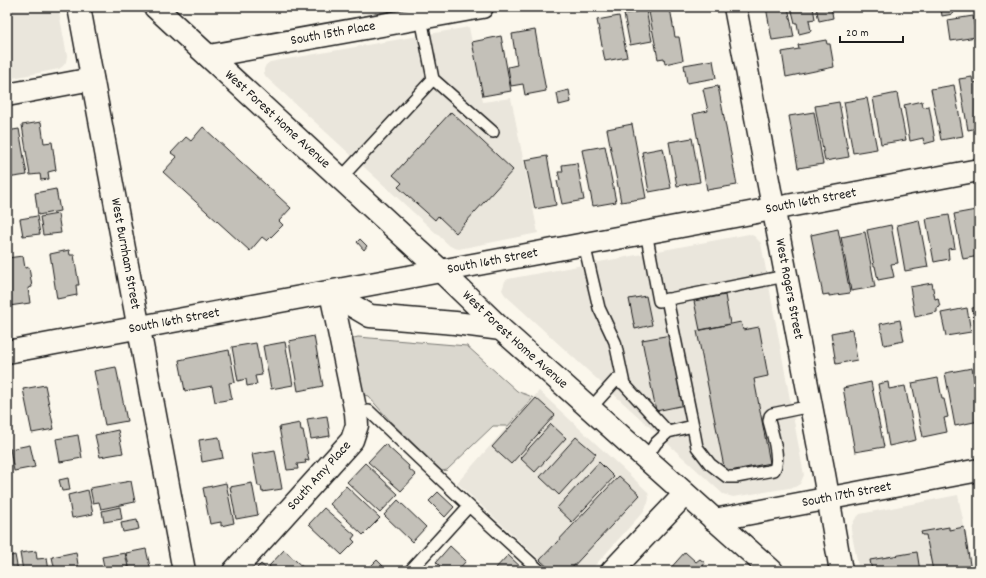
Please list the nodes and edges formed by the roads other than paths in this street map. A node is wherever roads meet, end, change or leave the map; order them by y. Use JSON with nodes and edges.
{"nodes":[{"id":1,"x":79,"y":7,"type":"edge"},
{"id":2,"x":155,"y":7,"type":"edge"},
{"id":3,"x":482,"y":7,"type":"edge"},
{"id":4,"x":736,"y":7,"type":"edge"},
{"id":5,"x":421,"y":18,"type":"junction"},
{"id":6,"x":209,"y":56,"type":"junction"},
{"id":7,"x":92,"y":79,"type":"junction"},
{"id":8,"x":433,"y":79,"type":"junction"},
{"id":9,"x":7,"y":95,"type":"edge"},
{"id":10,"x":493,"y":132,"type":"dead end"},
{"id":11,"x":979,"y":170,"type":"edge"},
{"id":12,"x":341,"y":178,"type":"junction"},
{"id":13,"x":774,"y":208,"type":"junction"},
{"id":14,"x":646,"y":232,"type":"junction"},
{"id":15,"x":584,"y":244,"type":"junction"},
{"id":16,"x":441,"y":271,"type":"junction"},
{"id":17,"x":786,"y":276,"type":"junction"},
{"id":18,"x":330,"y":293,"type":"junction"},
{"id":19,"x":667,"y":299,"type":"junction"},
{"id":20,"x":138,"y":328,"type":"junction"},
{"id":21,"x":501,"y":329,"type":"junction"},
{"id":22,"x":7,"y":352,"type":"edge"},
{"id":23,"x":624,"y":384,"type":"junction"},
{"id":24,"x":811,"y":406,"type":"junction"},
{"id":25,"x":590,"y":409,"type":"junction"},
{"id":26,"x":356,"y":413,"type":"junction"},
{"id":27,"x":693,"y":426,"type":"junction"},
{"id":28,"x":668,"y":432,"type":"junction"},
{"id":29,"x":646,"y":458,"type":"junction"},
{"id":30,"x":979,"y":470,"type":"edge"},
{"id":31,"x":685,"y":494,"type":"junction"},
{"id":32,"x":828,"y":498,"type":"junction"},
{"id":33,"x":469,"y":506,"type":"junction"},
{"id":34,"x":714,"y":520,"type":"junction"},
{"id":35,"x":184,"y":571,"type":"edge"},
{"id":36,"x":234,"y":571,"type":"edge"},
{"id":37,"x":410,"y":571,"type":"edge"},
{"id":38,"x":540,"y":571,"type":"edge"},
{"id":39,"x":612,"y":571,"type":"edge"},
{"id":40,"x":772,"y":571,"type":"edge"},
{"id":41,"x":841,"y":571,"type":"edge"}],
"edges":[{"from":1,"to":7,"type":"street","name":"West Burnham Street"},
{"from":2,"to":6,"type":"street","name":"West Forest Home Avenue"},
{"from":3,"to":5,"type":"street","name":"South 15th Place"},
{"from":4,"to":13,"type":"street","name":"West Rogers Street"},
{"from":5,"to":6,"type":"street","name":"South 15th Place"},
{"from":5,"to":8,"type":"lane"},
{"from":6,"to":12,"type":"street","name":"West Forest Home Avenue"},
{"from":7,"to":9,"type":"street"},
{"from":7,"to":20,"type":"street","name":"West Burnham Street"},
{"from":8,"to":10,"type":"lane"},
{"from":8,"to":12,"type":"lane"},
{"from":11,"to":13,"type":"street","name":"South 16th Street"},
{"from":12,"to":16,"type":"street","name":"West Forest Home Avenue"},
{"from":13,"to":14,"type":"street","name":"South 16th Street"},
{"from":13,"to":17,"type":"street","name":"West Rogers Street"},
{"from":14,"to":15,"type":"street","name":"South 16th Street"},
{"from":14,"to":19,"type":"lane"},
{"from":15,"to":16,"type":"street","name":"South 16th Street"},
{"from":15,"to":23,"type":"lane"},
{"from":16,"to":18,"type":"street","name":"South 16th Street"},
{"from":16,"to":21,"type":"street","name":"West Forest Home Avenue"},
{"from":17,"to":19,"type":"lane"},
{"from":17,"to":24,"type":"street","name":"West Rogers Street"},
{"from":18,"to":20,"type":"street","name":"South 16th Street"},
{"from":18,"to":21,"type":"street"},
{"from":18,"to":26,"type":"street","name":"South Amy Place"},
{"from":19,"to":27,"type":"lane"},
{"from":20,"to":22,"type":"street","name":"South 16th Street"},
{"from":20,"to":35,"type":"street","name":"West Burnham Street"},
{"from":21,"to":25,"type":"street","name":"West Forest Home Avenue"},
{"from":23,"to":25,"type":"lane"},
{"from":23,"to":28,"type":"lane"},
{"from":24,"to":27,"type":"lane"},
{"from":24,"to":32,"type":"street","name":"West Rogers Street"},
{"from":25,"to":29,"type":"street","name":"West Forest Home Avenue"},
{"from":26,"to":33,"type":"lane"},
{"from":26,"to":36,"type":"street","name":"South Amy Place"},
{"from":27,"to":28,"type":"lane"},
{"from":28,"to":29,"type":"lane"},
{"from":29,"to":31,"type":"street","name":"West Forest Home Avenue"},
{"from":30,"to":32,"type":"street","name":"South 17th Street"},
{"from":31,"to":34,"type":"street","name":"West Forest Home Avenue"},
{"from":31,"to":39,"type":"street"},
{"from":32,"to":34,"type":"street","name":"South 17th Street"},
{"from":32,"to":41,"type":"street","name":"West Rogers Street"},
{"from":33,"to":37,"type":"lane"},
{"from":33,"to":38,"type":"lane"},
{"from":34,"to":40,"type":"street","name":"West Forest Home Avenue"}]}
